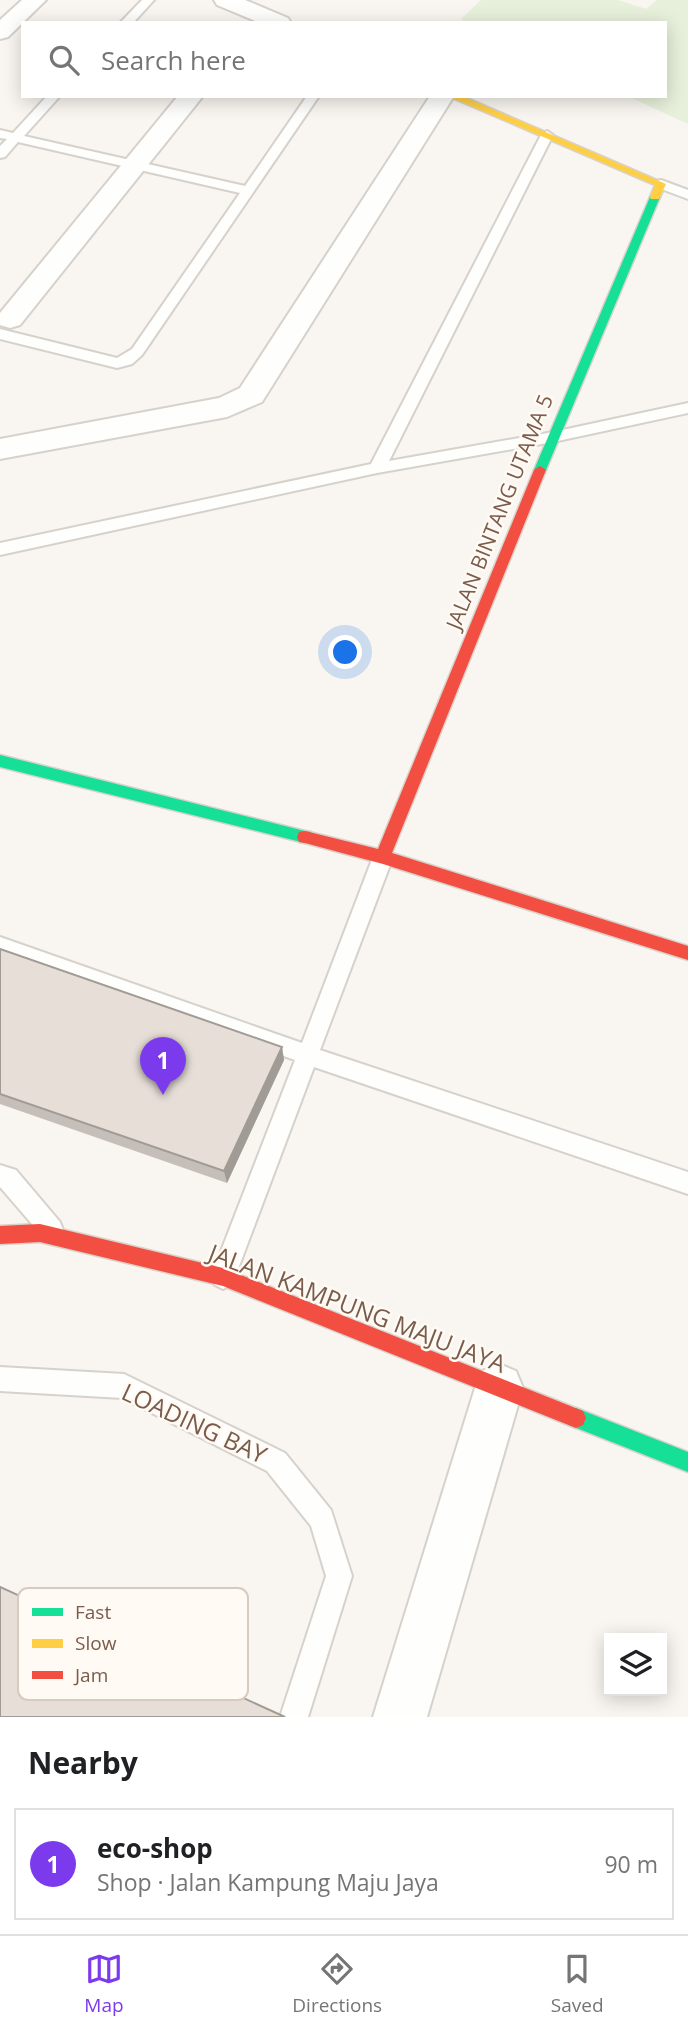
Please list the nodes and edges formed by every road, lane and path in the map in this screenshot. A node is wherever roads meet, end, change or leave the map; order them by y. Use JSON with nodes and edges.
{"nodes":[{"id":1,"x":35,"y":0,"type":"edge"},
{"id":2,"x":148,"y":0,"type":"edge"},
{"id":3,"x":225,"y":0,"type":"edge"},
{"id":4,"x":263,"y":20,"type":"edge"},
{"id":5,"x":128,"y":21,"type":"edge"},
{"id":6,"x":0,"y":32,"type":"edge"},
{"id":7,"x":52,"y":98,"type":"edge"},
{"id":8,"x":189,"y":98,"type":"edge"},
{"id":9,"x":312,"y":98,"type":"edge"},
{"id":10,"x":441,"y":98,"type":"edge"},
{"id":11,"x":458,"y":98,"type":"edge"},
{"id":12,"x":0,"y":134,"type":"edge"},
{"id":13,"x":547,"y":135,"type":"junction"},
{"id":14,"x":14,"y":138,"type":"junction"},
{"id":15,"x":0,"y":153,"type":"edge"},
{"id":16,"x":133,"y":166,"type":"junction"},
{"id":17,"x":661,"y":184,"type":"junction"},
{"id":18,"x":249,"y":191,"type":"junction"},
{"id":19,"x":688,"y":195,"type":"edge"},
{"id":20,"x":3,"y":329,"type":"edge"},
{"id":21,"x":688,"y":408,"type":"edge"},
{"id":22,"x":553,"y":437,"type":"junction"},
{"id":23,"x":0,"y":449,"type":"edge"},
{"id":24,"x":377,"y":468,"type":"junction"},
{"id":25,"x":0,"y":549,"type":"edge"},
{"id":26,"x":0,"y":761,"type":"edge"},
{"id":27,"x":383,"y":857,"type":"junction"},
{"id":28,"x":0,"y":946,"type":"edge"},
{"id":29,"x":688,"y":953,"type":"edge"},
{"id":30,"x":307,"y":1055,"type":"junction"},
{"id":31,"x":0,"y":1176,"type":"edge"},
{"id":32,"x":688,"y":1183,"type":"edge"},
{"id":33,"x":0,"y":1234,"type":"edge"},
{"id":34,"x":57,"y":1236,"type":"junction"},
{"id":35,"x":223,"y":1278,"type":"junction"},
{"id":36,"x":0,"y":1379,"type":"edge"},
{"id":37,"x":499,"y":1388,"type":"junction"},
{"id":38,"x":688,"y":1462,"type":"edge"},
{"id":39,"x":294,"y":1717,"type":"edge"},
{"id":40,"x":400,"y":1717,"type":"edge"}],
"edges":[{"from":1,"to":6,"type":"street"},
{"from":2,"to":5,"type":"lane"},
{"from":3,"to":4,"type":"street"},
{"from":7,"to":14,"type":"lane"},
{"from":8,"to":16,"type":"street"},
{"from":9,"to":18,"type":"lane"},
{"from":10,"to":23,"type":"street"},
{"from":11,"to":13,"type":"street"},
{"from":12,"to":14,"type":"lane"},
{"from":13,"to":17,"type":"street"},
{"from":13,"to":24,"type":"lane"},
{"from":14,"to":15,"type":"lane"},
{"from":14,"to":16,"type":"lane"},
{"from":16,"to":18,"type":"lane"},
{"from":16,"to":20,"type":"street"},
{"from":17,"to":19,"type":"lane"},
{"from":17,"to":22,"type":"street","name":"JALAN BINTANG UTAMA 5"},
{"from":18,"to":20,"type":"lane"},
{"from":21,"to":22,"type":"lane"},
{"from":22,"to":24,"type":"lane"},
{"from":22,"to":27,"type":"street","name":"JALAN BINTANG UTAMA 5"},
{"from":24,"to":25,"type":"lane"},
{"from":26,"to":27,"type":"street"},
{"from":27,"to":29,"type":"street"},
{"from":27,"to":30,"type":"lane"},
{"from":28,"to":30,"type":"lane"},
{"from":30,"to":32,"type":"lane"},
{"from":30,"to":35,"type":"lane"},
{"from":31,"to":34,"type":"lane"},
{"from":33,"to":34,"type":"street","name":"JALAN KAMPUNG MAJU JAYA"},
{"from":34,"to":35,"type":"street","name":"JALAN KAMPUNG MAJU JAYA"},
{"from":35,"to":37,"type":"street","name":"JALAN KAMPUNG MAJU JAYA"},
{"from":36,"to":39,"type":"lane","name":"LOADING BAY"},
{"from":37,"to":38,"type":"street","name":"JALAN KAMPUNG MAJU JAYA"},
{"from":37,"to":40,"type":"street"}]}
